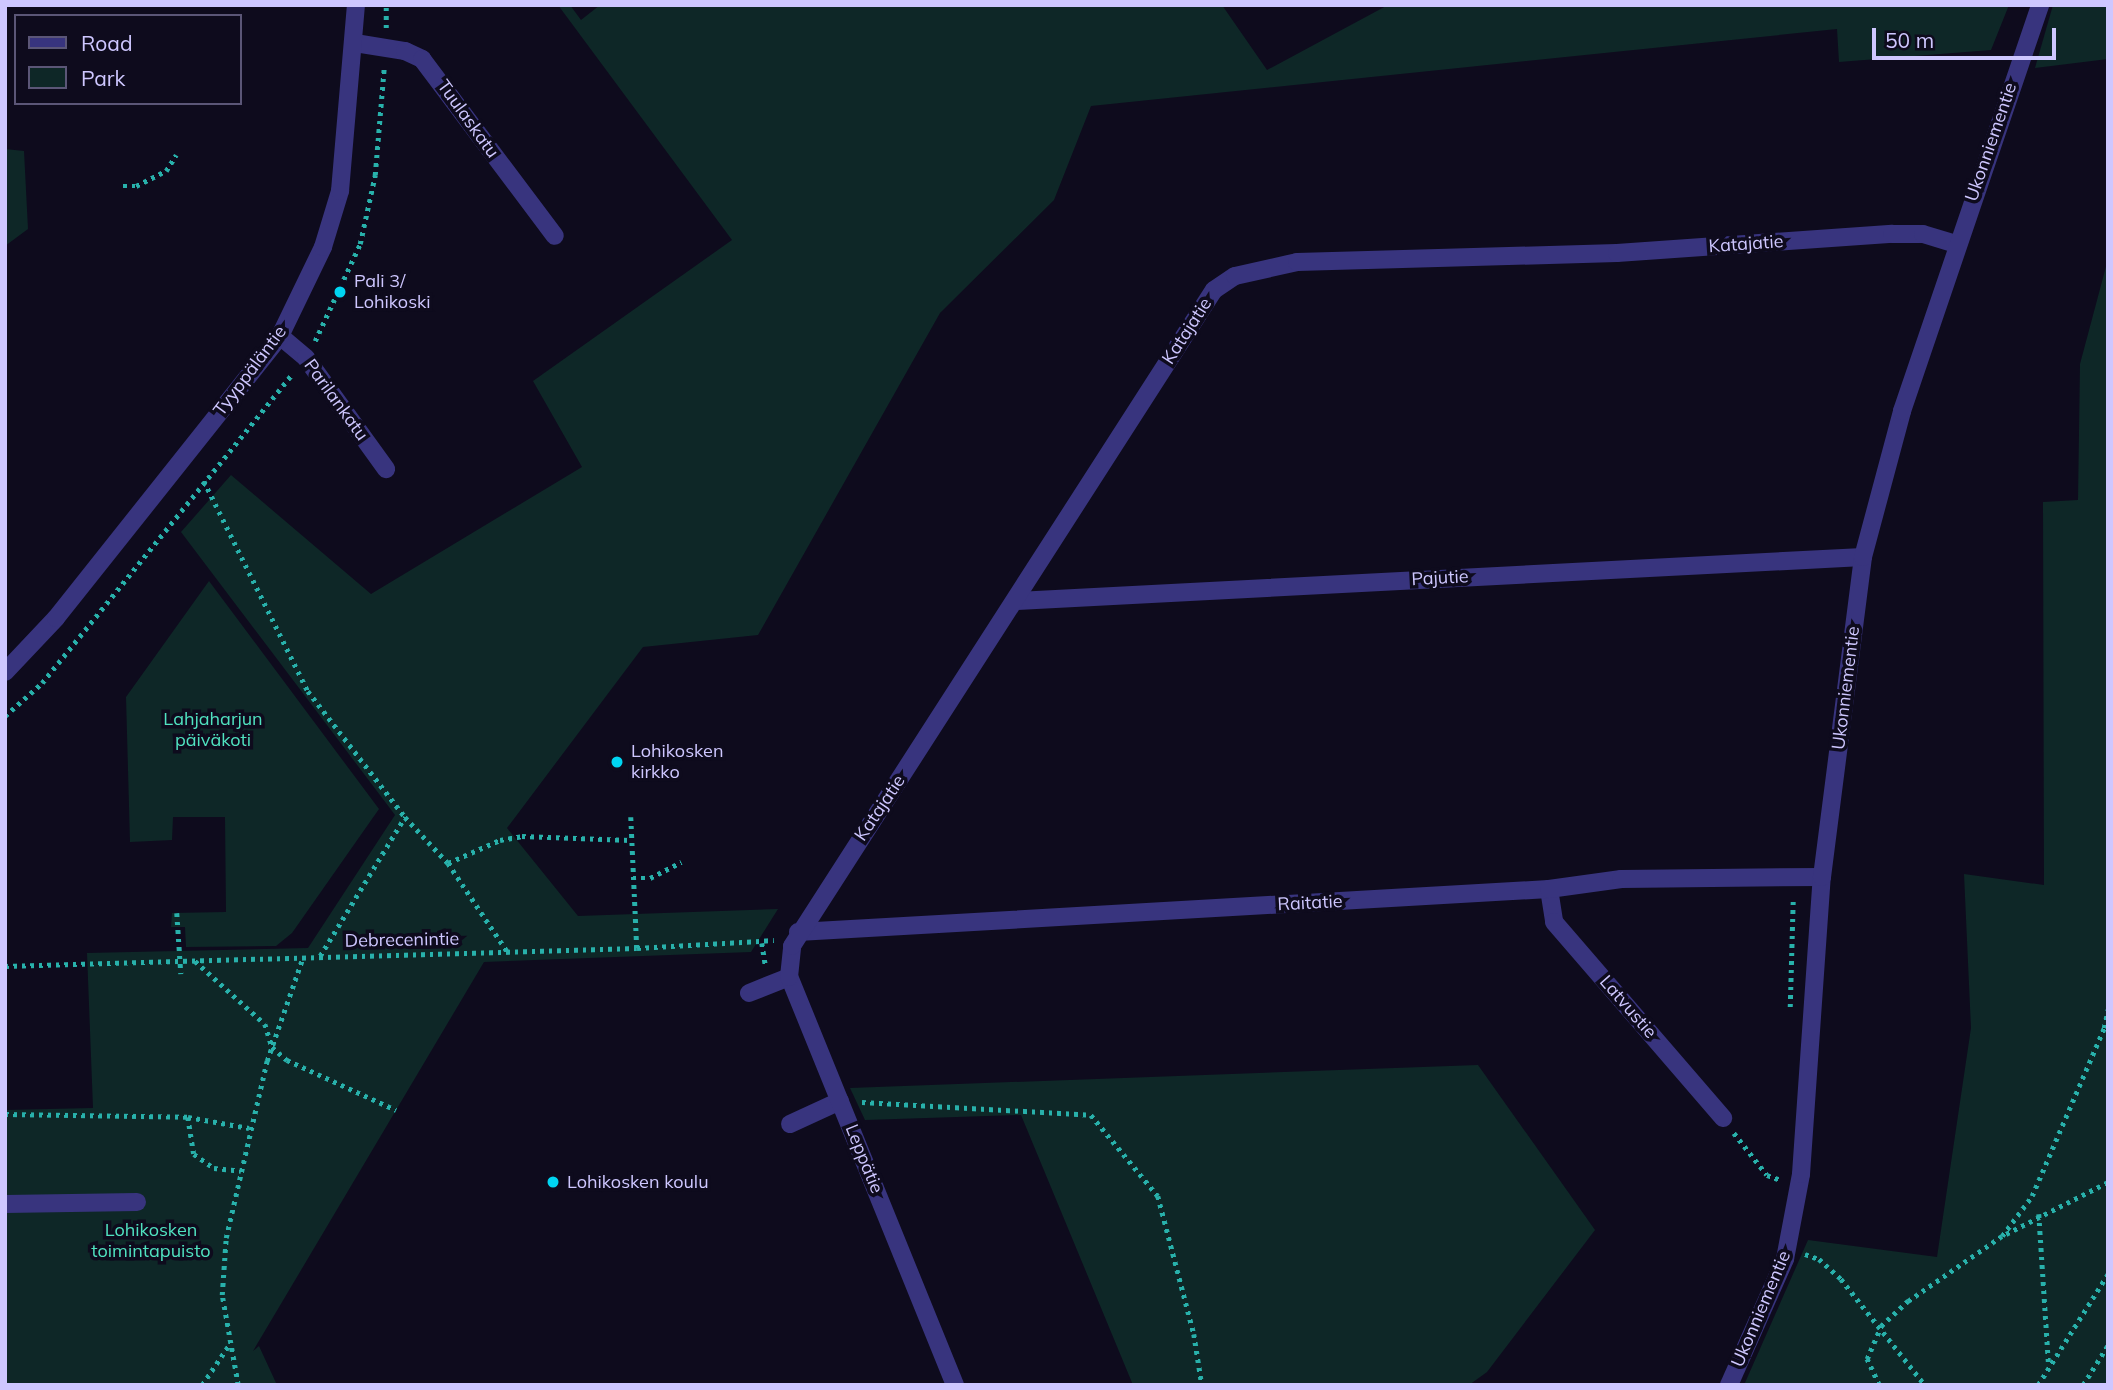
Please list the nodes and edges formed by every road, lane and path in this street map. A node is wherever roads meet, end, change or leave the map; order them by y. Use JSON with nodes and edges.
{"nodes":[{"id":1,"x":356,"y":5,"type":"edge"},
{"id":2,"x":2040,"y":5,"type":"edge"},
{"id":3,"x":355,"y":43,"type":"junction"},
{"id":4,"x":176,"y":155,"type":"dead end"},
{"id":5,"x":123,"y":186,"type":"dead end"},
{"id":6,"x":555,"y":236,"type":"dead end"},
{"id":7,"x":1955,"y":244,"type":"junction"},
{"id":8,"x":280,"y":336,"type":"junction"},
{"id":9,"x":386,"y":469,"type":"dead end"},
{"id":10,"x":204,"y":481,"type":"dead end"},
{"id":11,"x":1863,"y":557,"type":"junction"},
{"id":12,"x":1017,"y":601,"type":"junction"},
{"id":13,"x":5,"y":673,"type":"edge"},
{"id":14,"x":405,"y":817,"type":"junction"},
{"id":15,"x":631,"y":817,"type":"dead end"},
{"id":16,"x":630,"y":840,"type":"junction"},
{"id":17,"x":681,"y":862,"type":"dead end"},
{"id":18,"x":448,"y":863,"type":"junction"},
{"id":19,"x":1822,"y":877,"type":"junction"},
{"id":20,"x":633,"y":878,"type":"junction"},
{"id":21,"x":1549,"y":889,"type":"junction"},
{"id":22,"x":177,"y":913,"type":"dead end"},
{"id":23,"x":798,"y":932,"type":"junction"},
{"id":24,"x":638,"y":948,"type":"junction"},
{"id":25,"x":507,"y":952,"type":"junction"},
{"id":26,"x":320,"y":956,"type":"junction"},
{"id":27,"x":303,"y":957,"type":"junction"},
{"id":28,"x":179,"y":961,"type":"junction"},
{"id":29,"x":194,"y":961,"type":"junction"},
{"id":30,"x":5,"y":966,"type":"edge"},
{"id":31,"x":181,"y":974,"type":"dead end"},
{"id":32,"x":789,"y":977,"type":"junction"},
{"id":33,"x":749,"y":993,"type":"dead end"},
{"id":34,"x":2108,"y":1010,"type":"edge"},
{"id":35,"x":2108,"y":1036,"type":"edge"},
{"id":36,"x":2099,"y":1040,"type":"junction"},
{"id":37,"x":272,"y":1047,"type":"junction"},
{"id":38,"x":840,"y":1101,"type":"junction"},
{"id":39,"x":396,"y":1110,"type":"dead end"},
{"id":40,"x":5,"y":1114,"type":"edge"},
{"id":41,"x":188,"y":1117,"type":"junction"},
{"id":42,"x":1723,"y":1118,"type":"joint"},
{"id":43,"x":790,"y":1124,"type":"dead end"},
{"id":44,"x":249,"y":1128,"type":"junction"},
{"id":45,"x":241,"y":1171,"type":"junction"},
{"id":46,"x":1783,"y":1181,"type":"dead end"},
{"id":47,"x":2108,"y":1182,"type":"edge"},
{"id":48,"x":137,"y":1202,"type":"dead end"},
{"id":49,"x":5,"y":1204,"type":"edge"},
{"id":50,"x":2039,"y":1214,"type":"junction"},
{"id":51,"x":2002,"y":1236,"type":"junction"},
{"id":52,"x":1788,"y":1248,"type":"junction"},
{"id":53,"x":2108,"y":1274,"type":"edge"},
{"id":54,"x":1881,"y":1326,"type":"junction"},
{"id":55,"x":229,"y":1344,"type":"junction"},
{"id":56,"x":2108,"y":1345,"type":"edge"},
{"id":57,"x":2106,"y":1352,"type":"edge"},
{"id":58,"x":2049,"y":1367,"type":"junction"},
{"id":59,"x":202,"y":1385,"type":"edge"},
{"id":60,"x":238,"y":1385,"type":"edge"},
{"id":61,"x":955,"y":1385,"type":"edge"},
{"id":62,"x":1202,"y":1385,"type":"edge"},
{"id":63,"x":1729,"y":1385,"type":"edge"},
{"id":64,"x":1879,"y":1385,"type":"edge"},
{"id":65,"x":1925,"y":1385,"type":"edge"},
{"id":66,"x":2038,"y":1385,"type":"edge"},
{"id":67,"x":2083,"y":1385,"type":"edge"}],
"edges":[{"from":1,"to":3,"type":"street","name":"Tyyppäläntie"},
{"from":2,"to":7,"type":"street","name":"Ukonniementie"},
{"from":3,"to":6,"type":"street","name":"Tuulaskatu"},
{"from":3,"to":8,"type":"street","name":"Tyyppäläntie"},
{"from":4,"to":5,"type":"path"},
{"from":7,"to":11,"type":"street","name":"Ukonniementie"},
{"from":7,"to":12,"type":"street","name":"Katajatie"},
{"from":8,"to":9,"type":"street","name":"Parilankatu"},
{"from":8,"to":13,"type":"street","name":"Tyyppäläntie"},
{"from":10,"to":14,"type":"path"},
{"from":11,"to":12,"type":"street","name":"Pajutie"},
{"from":11,"to":19,"type":"street","name":"Ukonniementie"},
{"from":12,"to":23,"type":"street","name":"Katajatie"},
{"from":14,"to":18,"type":"path"},
{"from":14,"to":26,"type":"path"},
{"from":15,"to":16,"type":"path"},
{"from":16,"to":18,"type":"path"},
{"from":16,"to":20,"type":"path"},
{"from":17,"to":20,"type":"path"},
{"from":18,"to":25,"type":"path"},
{"from":19,"to":21,"type":"street","name":"Raitatie"},
{"from":19,"to":52,"type":"street","name":"Ukonniementie"},
{"from":20,"to":24,"type":"path"},
{"from":21,"to":23,"type":"street","name":"Raitatie"},
{"from":21,"to":42,"type":"street","name":"Latvustie"},
{"from":22,"to":28,"type":"path"},
{"from":23,"to":24,"type":"path","name":"Debrecenintie"},
{"from":23,"to":32,"type":"street"},
{"from":24,"to":25,"type":"path","name":"Debrecenintie"},
{"from":25,"to":26,"type":"path","name":"Debrecenintie"},
{"from":26,"to":27,"type":"path","name":"Debrecenintie"},
{"from":27,"to":29,"type":"path","name":"Debrecenintie"},
{"from":27,"to":37,"type":"path"},
{"from":28,"to":29,"type":"path","name":"Debrecenintie"},
{"from":28,"to":30,"type":"path","name":"Debrecenintie"},
{"from":28,"to":31,"type":"path"},
{"from":29,"to":37,"type":"path"},
{"from":32,"to":33,"type":"street"},
{"from":32,"to":38,"type":"street","name":"Leppätie"},
{"from":34,"to":36,"type":"path"},
{"from":35,"to":36,"type":"path"},
{"from":36,"to":51,"type":"path"},
{"from":37,"to":39,"type":"path"},
{"from":37,"to":44,"type":"path"},
{"from":38,"to":43,"type":"street"},
{"from":38,"to":61,"type":"street","name":"Leppätie"},
{"from":38,"to":62,"type":"path"},
{"from":40,"to":41,"type":"path"},
{"from":41,"to":44,"type":"path"},
{"from":41,"to":45,"type":"path"},
{"from":42,"to":46,"type":"path"},
{"from":44,"to":45,"type":"path"},
{"from":45,"to":55,"type":"path"},
{"from":47,"to":50,"type":"path"},
{"from":48,"to":49,"type":"street"},
{"from":50,"to":51,"type":"path"},
{"from":50,"to":58,"type":"path"},
{"from":51,"to":54,"type":"path"},
{"from":52,"to":54,"type":"path"},
{"from":52,"to":63,"type":"street","name":"Ukonniementie"},
{"from":53,"to":58,"type":"path"},
{"from":54,"to":64,"type":"path"},
{"from":54,"to":65,"type":"path"},
{"from":55,"to":59,"type":"path"},
{"from":55,"to":60,"type":"path"},
{"from":56,"to":57,"type":"path"},
{"from":57,"to":67,"type":"path"},
{"from":58,"to":66,"type":"path"}]}
